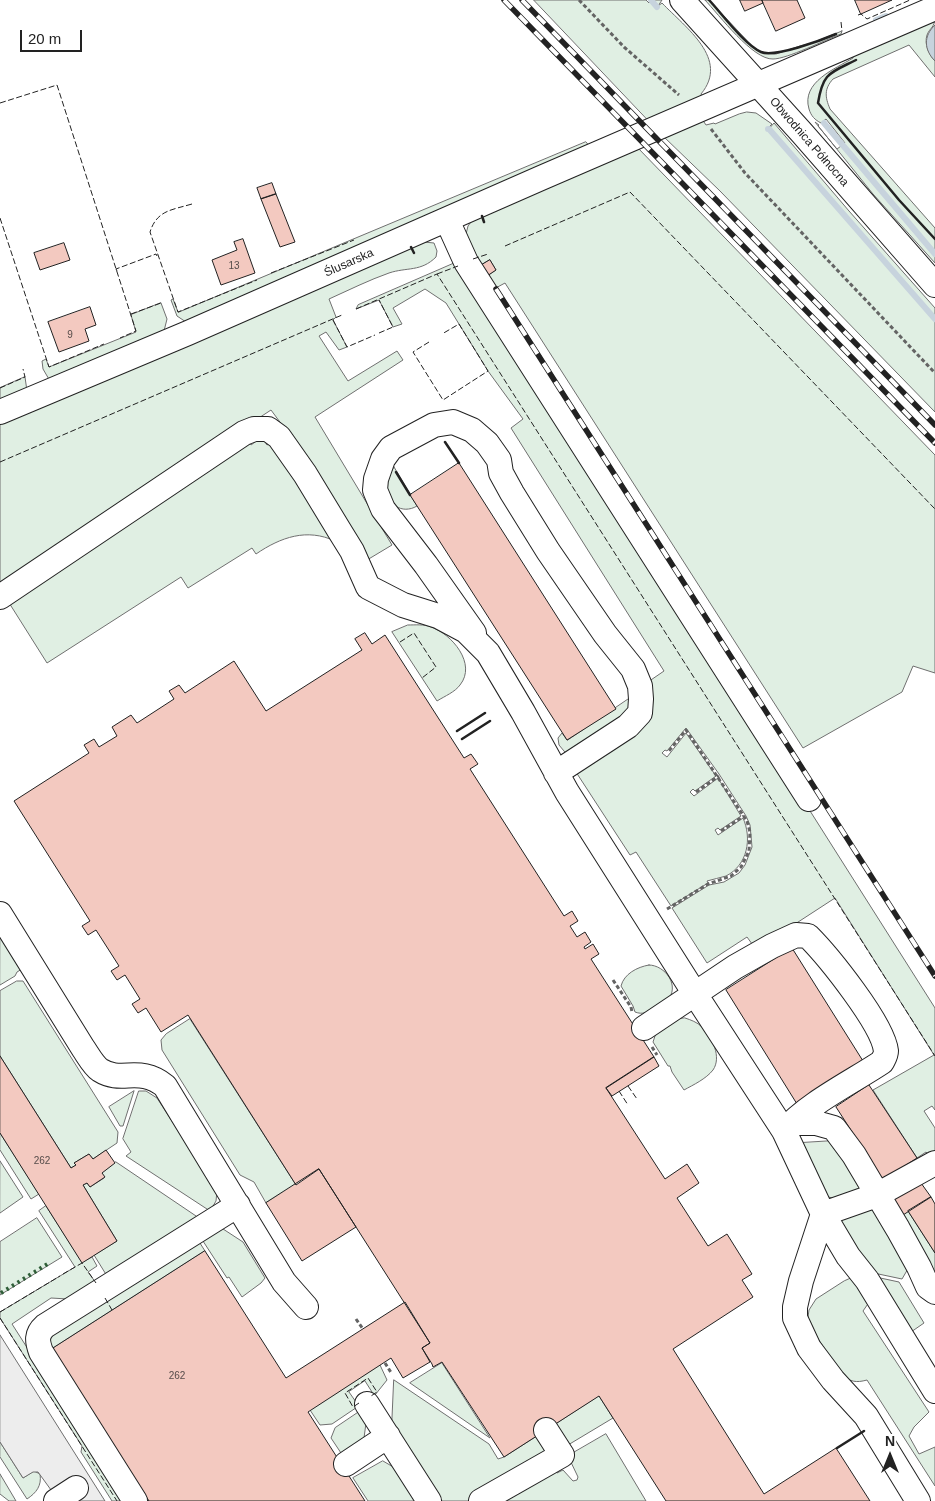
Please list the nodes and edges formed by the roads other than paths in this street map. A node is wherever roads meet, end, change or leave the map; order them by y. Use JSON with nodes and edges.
{"nodes":[{"id":1,"x":682,"y":0,"type":"edge"},
{"id":2,"x":935,"y":8,"type":"edge"},
{"id":3,"x":758,"y":85,"type":"junction"},
{"id":4,"x":447,"y":220,"type":"junction"},
{"id":5,"x":935,"y":286,"type":"edge"},
{"id":6,"x":0,"y":412,"type":"edge"},
{"id":7,"x":0,"y":597,"type":"edge"},
{"id":8,"x":488,"y":653,"type":"junction"},
{"id":9,"x":556,"y":773,"type":"junction"},
{"id":10,"x":809,"y":799,"type":"dead end"},
{"id":11,"x":0,"y":914,"type":"edge"},
{"id":12,"x":695,"y":994,"type":"junction"},
{"id":13,"x":644,"y":1028,"type":"dead end"},
{"id":14,"x":788,"y":1127,"type":"junction"},
{"id":15,"x":935,"y":1163,"type":"edge"},
{"id":16,"x":877,"y":1195,"type":"junction"},
{"id":17,"x":238,"y":1205,"type":"junction"},
{"id":18,"x":824,"y":1214,"type":"junction"},
{"id":19,"x":935,"y":1292,"type":"edge"},
{"id":20,"x":306,"y":1307,"type":"dead end"},
{"id":21,"x":935,"y":1391,"type":"edge"},
{"id":22,"x":367,"y":1404,"type":"dead end"},
{"id":23,"x":546,"y":1430,"type":"dead end"},
{"id":24,"x":388,"y":1436,"type":"junction"},
{"id":25,"x":346,"y":1464,"type":"dead end"},
{"id":26,"x":76,"y":1488,"type":"dead end"},
{"id":27,"x":56,"y":1501,"type":"edge"},
{"id":28,"x":136,"y":1501,"type":"edge"},
{"id":29,"x":429,"y":1501,"type":"edge"},
{"id":30,"x":482,"y":1501,"type":"edge"},
{"id":31,"x":918,"y":1501,"type":"edge"}],
"edges":[{"from":1,"to":3,"type":"street","name":"Obwodnica Północna"},
{"from":2,"to":3,"type":"street","name":"Ślusarska"},
{"from":3,"to":4,"type":"street","name":"Ślusarska"},
{"from":3,"to":5,"type":"street","name":"Obwodnica Północna"},
{"from":4,"to":6,"type":"street","name":"Ślusarska"},
{"from":4,"to":10,"type":"street"},
{"from":7,"to":8,"type":"street"},
{"from":8,"to":9,"type":"street"},
{"from":8,"to":9,"type":"street"},
{"from":9,"to":12,"type":"street"},
{"from":11,"to":17,"type":"street"},
{"from":12,"to":13,"type":"street"},
{"from":12,"to":14,"type":"street"},
{"from":12,"to":14,"type":"street"},
{"from":14,"to":16,"type":"street"},
{"from":14,"to":18,"type":"street"},
{"from":15,"to":16,"type":"street"},
{"from":16,"to":18,"type":"street"},
{"from":16,"to":19,"type":"street"},
{"from":17,"to":20,"type":"street"},
{"from":17,"to":28,"type":"street"},
{"from":18,"to":21,"type":"street"},
{"from":18,"to":31,"type":"street"},
{"from":22,"to":24,"type":"street"},
{"from":23,"to":30,"type":"street"},
{"from":24,"to":25,"type":"street"},
{"from":24,"to":29,"type":"street"},
{"from":26,"to":27,"type":"street"}]}
